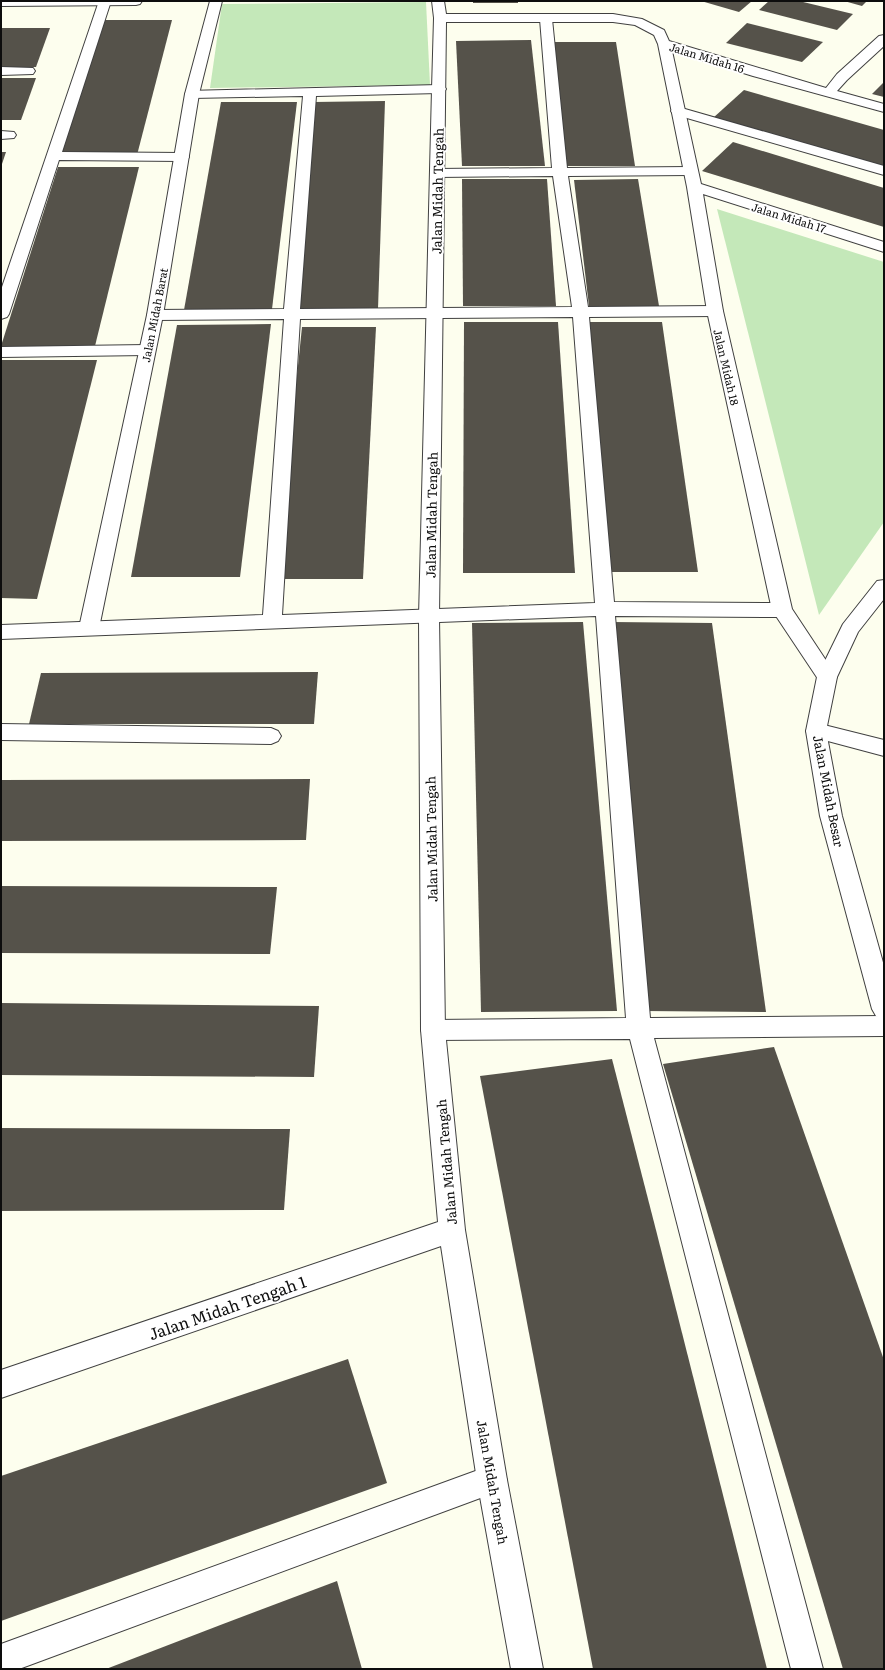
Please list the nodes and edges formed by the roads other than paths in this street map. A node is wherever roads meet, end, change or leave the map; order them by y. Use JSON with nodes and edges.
{"nodes":[{"id":1,"x":5,"y":1,"type":"edge"},
{"id":2,"x":105,"y":1,"type":"edge"},
{"id":3,"x":136,"y":1,"type":"edge"},
{"id":4,"x":216,"y":1,"type":"edge"},
{"id":5,"x":439,"y":10,"type":"edge"},
{"id":6,"x":546,"y":19,"type":"junction"},
{"id":7,"x":884,"y":39,"type":"edge"},
{"id":8,"x":664,"y":44,"type":"junction"},
{"id":9,"x":1,"y":71,"type":"edge"},
{"id":10,"x":28,"y":72,"type":"dead end"},
{"id":11,"x":439,"y":89,"type":"junction"},
{"id":12,"x":310,"y":92,"type":"junction"},
{"id":13,"x":829,"y":92,"type":"junction"},
{"id":14,"x":192,"y":94,"type":"junction"},
{"id":15,"x":884,"y":108,"type":"edge"},
{"id":16,"x":678,"y":111,"type":"junction"},
{"id":17,"x":53,"y":156,"type":"junction"},
{"id":18,"x":182,"y":157,"type":"junction"},
{"id":19,"x":884,"y":171,"type":"edge"},
{"id":20,"x":560,"y":172,"type":"junction"},
{"id":21,"x":437,"y":173,"type":"junction"},
{"id":22,"x":692,"y":179,"type":"junction"},
{"id":23,"x":884,"y":246,"type":"edge"},
{"id":24,"x":715,"y":311,"type":"junction"},
{"id":25,"x":581,"y":312,"type":"junction"},
{"id":26,"x":1,"y":314,"type":"edge"},
{"id":27,"x":292,"y":314,"type":"junction"},
{"id":28,"x":434,"y":314,"type":"junction"},
{"id":29,"x":155,"y":315,"type":"junction"},
{"id":30,"x":147,"y":350,"type":"junction"},
{"id":31,"x":1,"y":352,"type":"edge"},
{"id":32,"x":884,"y":586,"type":"edge"},
{"id":33,"x":604,"y":609,"type":"junction"},
{"id":34,"x":782,"y":610,"type":"junction"},
{"id":35,"x":429,"y":617,"type":"junction"},
{"id":36,"x":272,"y":621,"type":"junction"},
{"id":37,"x":89,"y":628,"type":"junction"},
{"id":38,"x":1,"y":632,"type":"edge"},
{"id":39,"x":827,"y":677,"type":"junction"},
{"id":40,"x":816,"y":731,"type":"junction"},
{"id":41,"x":1,"y":732,"type":"edge"},
{"id":42,"x":271,"y":736,"type":"dead end"},
{"id":43,"x":884,"y":748,"type":"edge"},
{"id":44,"x":884,"y":1009,"type":"edge"},
{"id":45,"x":884,"y":1026,"type":"edge"},
{"id":46,"x":638,"y":1027,"type":"junction"},
{"id":47,"x":433,"y":1030,"type":"junction"},
{"id":48,"x":452,"y":1230,"type":"junction"},
{"id":49,"x":1,"y":1384,"type":"edge"},
{"id":50,"x":492,"y":1480,"type":"junction"},
{"id":51,"x":1,"y":1660,"type":"edge"},
{"id":52,"x":527,"y":1669,"type":"edge"},
{"id":53,"x":807,"y":1669,"type":"edge"}],
"edges":[{"from":1,"to":2,"type":"street"},
{"from":2,"to":3,"type":"street"},
{"from":2,"to":17,"type":"street"},
{"from":4,"to":14,"type":"street","name":"Jalan Midah Barat"},
{"from":5,"to":6,"type":"street","name":"Jalan Midah 16"},
{"from":5,"to":11,"type":"street","name":"Jalan Midah Tengah"},
{"from":6,"to":8,"type":"street","name":"Jalan Midah 16"},
{"from":6,"to":20,"type":"street"},
{"from":7,"to":13,"type":"street"},
{"from":8,"to":13,"type":"street","name":"Jalan Midah 16"},
{"from":8,"to":16,"type":"street","name":"Jalan Midah 18"},
{"from":9,"to":10,"type":"street"},
{"from":11,"to":12,"type":"street"},
{"from":11,"to":21,"type":"street","name":"Jalan Midah Tengah"},
{"from":12,"to":14,"type":"street"},
{"from":12,"to":27,"type":"street"},
{"from":13,"to":15,"type":"street","name":"Jalan Midah 16"},
{"from":14,"to":18,"type":"street","name":"Jalan Midah Barat"},
{"from":16,"to":19,"type":"street"},
{"from":16,"to":22,"type":"street","name":"Jalan Midah 18"},
{"from":17,"to":18,"type":"street"},
{"from":17,"to":26,"type":"street"},
{"from":18,"to":29,"type":"street","name":"Jalan Midah Barat"},
{"from":20,"to":21,"type":"street","name":"Jalan Midah 17"},
{"from":20,"to":22,"type":"street","name":"Jalan Midah 17"},
{"from":20,"to":25,"type":"street"},
{"from":21,"to":28,"type":"street","name":"Jalan Midah Tengah"},
{"from":22,"to":23,"type":"street","name":"Jalan Midah 17"},
{"from":22,"to":24,"type":"street","name":"Jalan Midah 18"},
{"from":24,"to":25,"type":"street"},
{"from":24,"to":34,"type":"street","name":"Jalan Midah 18"},
{"from":25,"to":28,"type":"street"},
{"from":25,"to":33,"type":"street"},
{"from":27,"to":28,"type":"street"},
{"from":27,"to":29,"type":"street"},
{"from":27,"to":36,"type":"street"},
{"from":28,"to":35,"type":"street","name":"Jalan Midah Tengah"},
{"from":29,"to":30,"type":"street","name":"Jalan Midah Barat"},
{"from":30,"to":31,"type":"street"},
{"from":30,"to":37,"type":"street","name":"Jalan Midah Barat"},
{"from":32,"to":39,"type":"street","name":"Jalan Midah Besar"},
{"from":33,"to":34,"type":"street"},
{"from":33,"to":35,"type":"street"},
{"from":33,"to":46,"type":"street"},
{"from":34,"to":39,"type":"street","name":"Jalan Midah 18"},
{"from":35,"to":36,"type":"street"},
{"from":35,"to":47,"type":"street","name":"Jalan Midah Tengah"},
{"from":36,"to":37,"type":"street"},
{"from":37,"to":38,"type":"street"},
{"from":39,"to":40,"type":"street","name":"Jalan Midah Besar"},
{"from":40,"to":43,"type":"street"},
{"from":40,"to":44,"type":"street","name":"Jalan Midah Besar"},
{"from":41,"to":42,"type":"street"},
{"from":45,"to":46,"type":"street"},
{"from":46,"to":47,"type":"street"},
{"from":46,"to":53,"type":"street"},
{"from":47,"to":48,"type":"street","name":"Jalan Midah Tengah"},
{"from":48,"to":49,"type":"street","name":"Jalan Midah Tengah 1"},
{"from":48,"to":50,"type":"street","name":"Jalan Midah Tengah"},
{"from":50,"to":51,"type":"street"},
{"from":50,"to":52,"type":"street","name":"Jalan Midah Tengah"}]}
